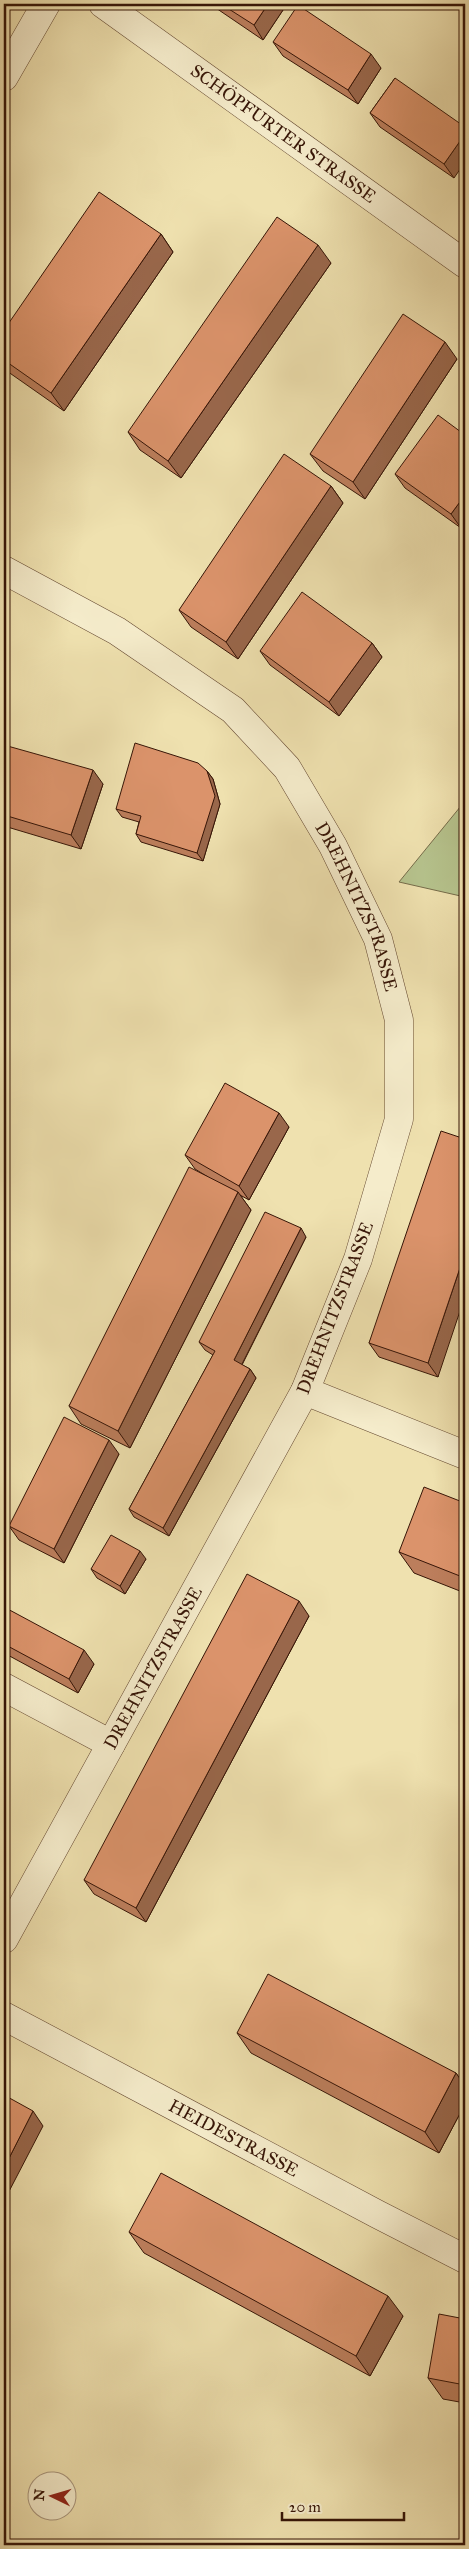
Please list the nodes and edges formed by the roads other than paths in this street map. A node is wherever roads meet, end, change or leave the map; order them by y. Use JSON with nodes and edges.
{"nodes":[{"id":1,"x":46,"y":4,"type":"edge"},
{"id":2,"x":102,"y":4,"type":"edge"},
{"id":3,"x":4,"y":77,"type":"edge"},
{"id":4,"x":465,"y":264,"type":"edge"},
{"id":5,"x":4,"y":570,"type":"edge"},
{"id":6,"x":305,"y":1390,"type":"junction"},
{"id":7,"x":465,"y":1455,"type":"edge"},
{"id":8,"x":4,"y":1686,"type":"edge"},
{"id":9,"x":111,"y":1744,"type":"junction"},
{"id":10,"x":4,"y":1939,"type":"edge"},
{"id":11,"x":4,"y":2016,"type":"edge"},
{"id":12,"x":465,"y":2259,"type":"edge"}],
"edges":[{"from":1,"to":3,"type":"street"},
{"from":2,"to":4,"type":"street","name":"SCHÖPFURTER STRASSE"},
{"from":5,"to":6,"type":"street","name":"DREHNITZSTRASSE"},
{"from":6,"to":7,"type":"street"},
{"from":6,"to":9,"type":"street","name":"DREHNITZSTRASSE"},
{"from":8,"to":9,"type":"street"},
{"from":9,"to":10,"type":"street","name":"DREHNITZSTRASSE"},
{"from":11,"to":12,"type":"street","name":"HEIDESTRASSE"}]}
